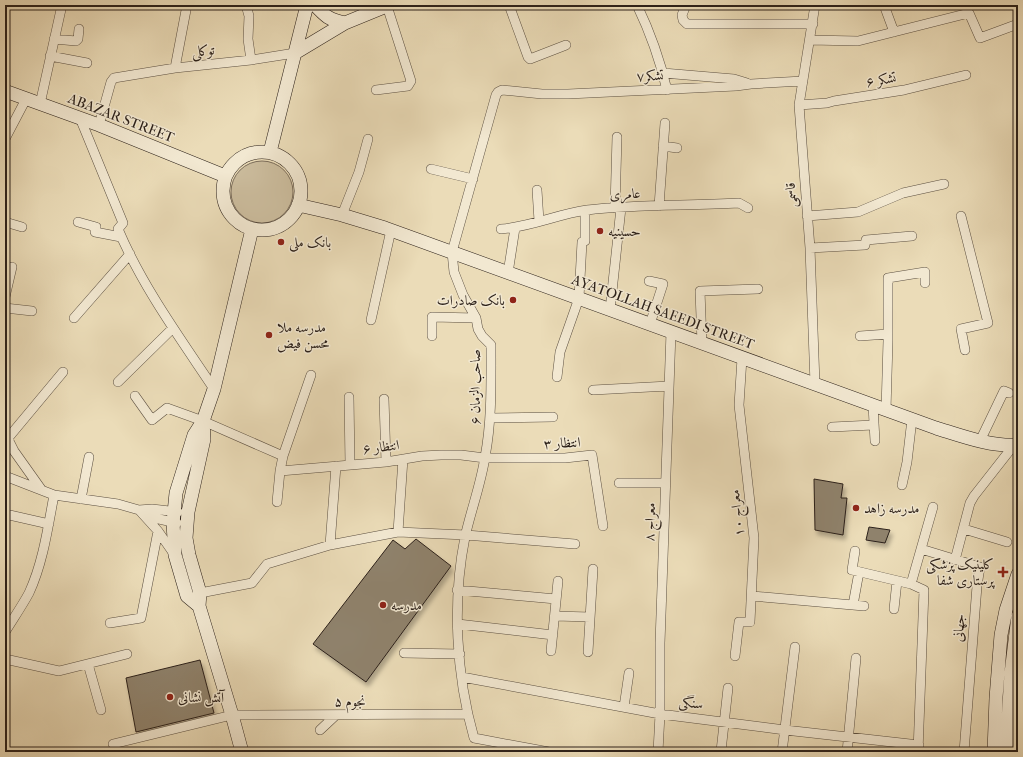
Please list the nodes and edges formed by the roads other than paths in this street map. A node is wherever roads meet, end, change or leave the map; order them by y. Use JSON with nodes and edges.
{"nodes":[{"id":1,"x":62,"y":5,"type":"edge"},
{"id":2,"x":187,"y":5,"type":"edge"},
{"id":3,"x":246,"y":5,"type":"edge"},
{"id":4,"x":307,"y":5,"type":"edge"},
{"id":5,"x":315,"y":5,"type":"edge"},
{"id":6,"x":486,"y":5,"type":"edge"},
{"id":7,"x":490,"y":5,"type":"edge"},
{"id":8,"x":509,"y":5,"type":"edge"},
{"id":9,"x":637,"y":5,"type":"edge"},
{"id":10,"x":686,"y":5,"type":"edge"},
{"id":11,"x":815,"y":5,"type":"edge"},
{"id":12,"x":884,"y":5,"type":"edge"},
{"id":13,"x":388,"y":6,"type":"edge"},
{"id":14,"x":345,"y":23,"type":"junction"},
{"id":15,"x":813,"y":24,"type":"junction"},
{"id":16,"x":1018,"y":24,"type":"edge"},
{"id":17,"x":79,"y":29,"type":"dead end"},
{"id":18,"x":894,"y":32,"type":"junction"},
{"id":19,"x":54,"y":39,"type":"junction"},
{"id":20,"x":810,"y":40,"type":"junction"},
{"id":21,"x":566,"y":45,"type":"dead end"},
{"id":22,"x":295,"y":53,"type":"junction"},
{"id":23,"x":50,"y":56,"type":"junction"},
{"id":24,"x":251,"y":60,"type":"junction"},
{"id":25,"x":87,"y":63,"type":"dead end"},
{"id":26,"x":175,"y":68,"type":"junction"},
{"id":27,"x":663,"y":73,"type":"junction"},
{"id":28,"x":966,"y":75,"type":"dead end"},
{"id":29,"x":803,"y":81,"type":"junction"},
{"id":30,"x":751,"y":84,"type":"junction"},
{"id":31,"x":376,"y":90,"type":"dead end"},
{"id":32,"x":668,"y":90,"type":"junction"},
{"id":33,"x":5,"y":91,"type":"edge"},
{"id":34,"x":26,"y":99,"type":"junction"},
{"id":35,"x":40,"y":104,"type":"junction"},
{"id":36,"x":799,"y":105,"type":"junction"},
{"id":37,"x":80,"y":118,"type":"junction"},
{"id":38,"x":665,"y":122,"type":"dead end"},
{"id":39,"x":98,"y":125,"type":"junction"},
{"id":40,"x":617,"y":137,"type":"dead end"},
{"id":41,"x":5,"y":139,"type":"edge"},
{"id":42,"x":368,"y":139,"type":"dead end"},
{"id":43,"x":663,"y":146,"type":"junction"},
{"id":44,"x":677,"y":148,"type":"dead end"},
{"id":45,"x":270,"y":152,"type":"junction"},
{"id":46,"x":431,"y":169,"type":"dead end"},
{"id":47,"x":225,"y":176,"type":"junction"},
{"id":48,"x":473,"y":179,"type":"junction"},
{"id":49,"x":944,"y":184,"type":"dead end"},
{"id":50,"x":537,"y":190,"type":"dead end"},
{"id":51,"x":298,"y":205,"type":"junction"},
{"id":52,"x":659,"y":206,"type":"junction"},
{"id":53,"x":618,"y":208,"type":"junction"},
{"id":54,"x":748,"y":208,"type":"dead end"},
{"id":55,"x":585,"y":211,"type":"junction"},
{"id":56,"x":342,"y":215,"type":"junction"},
{"id":57,"x":807,"y":216,"type":"junction"},
{"id":58,"x":961,"y":216,"type":"dead end"},
{"id":59,"x":539,"y":221,"type":"junction"},
{"id":60,"x":5,"y":222,"type":"edge"},
{"id":61,"x":78,"y":222,"type":"dead end"},
{"id":62,"x":22,"y":227,"type":"dead end"},
{"id":63,"x":515,"y":228,"type":"junction"},
{"id":64,"x":252,"y":229,"type":"junction"},
{"id":65,"x":501,"y":229,"type":"dead end"},
{"id":66,"x":391,"y":230,"type":"junction"},
{"id":67,"x":912,"y":236,"type":"dead end"},
{"id":68,"x":121,"y":237,"type":"junction"},
{"id":69,"x":810,"y":248,"type":"junction"},
{"id":70,"x":452,"y":252,"type":"junction"},
{"id":71,"x":130,"y":254,"type":"junction"},
{"id":72,"x":12,"y":268,"type":"dead end"},
{"id":73,"x":508,"y":273,"type":"junction"},
{"id":74,"x":649,"y":281,"type":"dead end"},
{"id":75,"x":925,"y":283,"type":"dead end"},
{"id":76,"x":758,"y":289,"type":"dead end"},
{"id":77,"x":5,"y":297,"type":"edge"},
{"id":78,"x":579,"y":298,"type":"junction"},
{"id":79,"x":5,"y":308,"type":"edge"},
{"id":80,"x":610,"y":310,"type":"junction"},
{"id":81,"x":32,"y":311,"type":"dead end"},
{"id":82,"x":74,"y":318,"type":"dead end"},
{"id":83,"x":476,"y":318,"type":"junction"},
{"id":84,"x":371,"y":320,"type":"dead end"},
{"id":85,"x":650,"y":324,"type":"junction"},
{"id":86,"x":173,"y":328,"type":"junction"},
{"id":87,"x":671,"y":332,"type":"junction"},
{"id":88,"x":888,"y":334,"type":"junction"},
{"id":89,"x":432,"y":336,"type":"dead end"},
{"id":90,"x":860,"y":336,"type":"dead end"},
{"id":91,"x":702,"y":343,"type":"junction"},
{"id":92,"x":966,"y":350,"type":"dead end"},
{"id":93,"x":742,"y":358,"type":"junction"},
{"id":94,"x":63,"y":372,"type":"dead end"},
{"id":95,"x":311,"y":376,"type":"dead end"},
{"id":96,"x":557,"y":377,"type":"dead end"},
{"id":97,"x":118,"y":382,"type":"dead end"},
{"id":98,"x":815,"y":384,"type":"junction"},
{"id":99,"x":669,"y":386,"type":"junction"},
{"id":100,"x":214,"y":389,"type":"junction"},
{"id":101,"x":593,"y":390,"type":"dead end"},
{"id":102,"x":1009,"y":393,"type":"dead end"},
{"id":103,"x":135,"y":396,"type":"dead end"},
{"id":104,"x":349,"y":397,"type":"dead end"},
{"id":105,"x":384,"y":399,"type":"dead end"},
{"id":106,"x":873,"y":405,"type":"junction"},
{"id":107,"x":886,"y":410,"type":"junction"},
{"id":108,"x":553,"y":417,"type":"dead end"},
{"id":109,"x":490,"y":418,"type":"junction"},
{"id":110,"x":912,"y":419,"type":"junction"},
{"id":111,"x":203,"y":421,"type":"junction"},
{"id":112,"x":873,"y":425,"type":"junction"},
{"id":113,"x":832,"y":427,"type":"dead end"},
{"id":114,"x":6,"y":436,"type":"edge"},
{"id":115,"x":875,"y":441,"type":"dead end"},
{"id":116,"x":980,"y":441,"type":"junction"},
{"id":117,"x":1017,"y":445,"type":"edge"},
{"id":118,"x":284,"y":456,"type":"junction"},
{"id":119,"x":89,"y":457,"type":"dead end"},
{"id":120,"x":485,"y":458,"type":"junction"},
{"id":121,"x":403,"y":459,"type":"junction"},
{"id":122,"x":386,"y":462,"type":"junction"},
{"id":123,"x":350,"y":465,"type":"junction"},
{"id":124,"x":336,"y":466,"type":"junction"},
{"id":125,"x":280,"y":471,"type":"junction"},
{"id":126,"x":5,"y":476,"type":"edge"},
{"id":127,"x":619,"y":483,"type":"dead end"},
{"id":128,"x":665,"y":483,"type":"junction"},
{"id":129,"x":902,"y":484,"type":"dead end"},
{"id":130,"x":41,"y":489,"type":"junction"},
{"id":131,"x":54,"y":495,"type":"junction"},
{"id":132,"x":81,"y":499,"type":"junction"},
{"id":133,"x":277,"y":502,"type":"dead end"},
{"id":134,"x":933,"y":507,"type":"dead end"},
{"id":135,"x":140,"y":510,"type":"junction"},
{"id":136,"x":5,"y":514,"type":"edge"},
{"id":137,"x":180,"y":518,"type":"junction"},
{"id":138,"x":49,"y":524,"type":"junction"},
{"id":139,"x":603,"y":526,"type":"dead end"},
{"id":140,"x":964,"y":529,"type":"junction"},
{"id":141,"x":158,"y":531,"type":"junction"},
{"id":142,"x":398,"y":532,"type":"junction"},
{"id":143,"x":466,"y":535,"type":"junction"},
{"id":144,"x":1008,"y":542,"type":"dead end"},
{"id":145,"x":575,"y":544,"type":"dead end"},
{"id":146,"x":330,"y":545,"type":"junction"},
{"id":147,"x":921,"y":550,"type":"junction"},
{"id":148,"x":856,"y":551,"type":"dead end"},
{"id":149,"x":175,"y":555,"type":"junction"},
{"id":150,"x":955,"y":560,"type":"junction"},
{"id":151,"x":593,"y":569,"type":"dead end"},
{"id":152,"x":858,"y":572,"type":"junction"},
{"id":153,"x":1018,"y":574,"type":"edge"},
{"id":154,"x":558,"y":581,"type":"dead end"},
{"id":155,"x":897,"y":581,"type":"junction"},
{"id":156,"x":911,"y":584,"type":"junction"},
{"id":157,"x":457,"y":590,"type":"junction"},
{"id":158,"x":200,"y":593,"type":"junction"},
{"id":159,"x":752,"y":596,"type":"junction"},
{"id":160,"x":556,"y":599,"type":"junction"},
{"id":161,"x":853,"y":605,"type":"junction"},
{"id":162,"x":198,"y":606,"type":"junction"},
{"id":163,"x":864,"y":606,"type":"dead end"},
{"id":164,"x":894,"y":609,"type":"dead end"},
{"id":165,"x":555,"y":616,"type":"junction"},
{"id":166,"x":1018,"y":616,"type":"edge"},
{"id":167,"x":590,"y":617,"type":"junction"},
{"id":168,"x":110,"y":623,"type":"dead end"},
{"id":169,"x":458,"y":624,"type":"junction"},
{"id":170,"x":5,"y":632,"type":"edge"},
{"id":171,"x":552,"y":635,"type":"junction"},
{"id":172,"x":795,"y":647,"type":"dead end"},
{"id":173,"x":551,"y":651,"type":"dead end"},
{"id":174,"x":588,"y":652,"type":"dead end"},
{"id":175,"x":404,"y":653,"type":"dead end"},
{"id":176,"x":127,"y":654,"type":"dead end"},
{"id":177,"x":460,"y":654,"type":"junction"},
{"id":178,"x":735,"y":656,"type":"dead end"},
{"id":179,"x":856,"y":658,"type":"dead end"},
{"id":180,"x":5,"y":659,"type":"edge"},
{"id":181,"x":88,"y":664,"type":"junction"},
{"id":182,"x":628,"y":673,"type":"dead end"},
{"id":183,"x":462,"y":677,"type":"junction"},
{"id":184,"x":728,"y":688,"type":"dead end"},
{"id":185,"x":1013,"y":700,"type":"edge"},
{"id":186,"x":624,"y":707,"type":"junction"},
{"id":187,"x":101,"y":710,"type":"dead end"},
{"id":188,"x":467,"y":714,"type":"junction"},
{"id":189,"x":660,"y":714,"type":"junction"},
{"id":190,"x":232,"y":715,"type":"junction"},
{"id":191,"x":336,"y":715,"type":"junction"},
{"id":192,"x":724,"y":721,"type":"junction"},
{"id":193,"x":320,"y":730,"type":"dead end"},
{"id":194,"x":786,"y":730,"type":"junction"},
{"id":195,"x":848,"y":736,"type":"junction"},
{"id":196,"x":113,"y":744,"type":"dead end"},
{"id":197,"x":919,"y":748,"type":"edge"},
{"id":198,"x":539,"y":751,"type":"edge"},
{"id":199,"x":721,"y":751,"type":"dead end"},
{"id":200,"x":242,"y":752,"type":"edge"},
{"id":201,"x":549,"y":752,"type":"edge"},
{"id":202,"x":658,"y":752,"type":"edge"},
{"id":203,"x":782,"y":752,"type":"edge"},
{"id":204,"x":847,"y":752,"type":"edge"},
{"id":205,"x":964,"y":752,"type":"edge"},
{"id":206,"x":994,"y":752,"type":"edge"},
{"id":207,"x":1006,"y":752,"type":"edge"}],
"edges":[{"from":1,"to":19,"type":"street"},
{"from":2,"to":26,"type":"street"},
{"from":3,"to":24,"type":"street"},
{"from":4,"to":22,"type":"main road"},
{"from":5,"to":14,"type":"main road"},
{"from":6,"to":7,"type":"street"},
{"from":8,"to":21,"type":"street"},
{"from":9,"to":27,"type":"street"},
{"from":10,"to":15,"type":"street"},
{"from":11,"to":15,"type":"street","name":"قاسمی"},
{"from":12,"to":18,"type":"street"},
{"from":13,"to":14,"type":"main road"},
{"from":13,"to":31,"type":"street"},
{"from":14,"to":22,"type":"main road"},
{"from":15,"to":20,"type":"street","name":"قاسمی"},
{"from":16,"to":18,"type":"street"},
{"from":17,"to":19,"type":"street"},
{"from":18,"to":20,"type":"street"},
{"from":19,"to":23,"type":"street"},
{"from":20,"to":29,"type":"street","name":"قاسمی"},
{"from":22,"to":24,"type":"street","name":"توکلی"},
{"from":22,"to":45,"type":"main road"},
{"from":23,"to":25,"type":"street"},
{"from":23,"to":35,"type":"street"},
{"from":24,"to":26,"type":"street","name":"توکلی"},
{"from":26,"to":39,"type":"street","name":"توکلی"},
{"from":27,"to":30,"type":"street"},
{"from":27,"to":32,"type":"street"},
{"from":28,"to":36,"type":"street","name":"تشکر ۶"},
{"from":29,"to":30,"type":"street","name":"تشکر۷"},
{"from":29,"to":36,"type":"street","name":"قاسمی"},
{"from":30,"to":32,"type":"street","name":"تشکر۷"},
{"from":32,"to":48,"type":"street","name":"تشکر۷"},
{"from":33,"to":34,"type":"main road","name":"ABAZAR STREET"},
{"from":34,"to":35,"type":"main road","name":"ABAZAR STREET"},
{"from":34,"to":41,"type":"street"},
{"from":35,"to":37,"type":"main road","name":"ABAZAR STREET"},
{"from":36,"to":57,"type":"street","name":"قاسمی"},
{"from":37,"to":39,"type":"main road","name":"ABAZAR STREET"},
{"from":37,"to":68,"type":"street"},
{"from":38,"to":43,"type":"street"},
{"from":39,"to":47,"type":"main road","name":"ABAZAR STREET"},
{"from":40,"to":53,"type":"street"},
{"from":42,"to":56,"type":"street"},
{"from":43,"to":44,"type":"street"},
{"from":43,"to":52,"type":"street"},
{"from":45,"to":47,"type":"main road"},
{"from":45,"to":51,"type":"main road"},
{"from":46,"to":48,"type":"street"},
{"from":47,"to":64,"type":"main road"},
{"from":48,"to":70,"type":"street"},
{"from":49,"to":57,"type":"street"},
{"from":50,"to":59,"type":"street"},
{"from":51,"to":56,"type":"main road","name":"AYATOLLAH SAEEDI STREET"},
{"from":51,"to":64,"type":"main road"},
{"from":52,"to":53,"type":"street","name":"عامری"},
{"from":52,"to":54,"type":"street","name":"عامری"},
{"from":53,"to":55,"type":"street","name":"عامری"},
{"from":53,"to":80,"type":"street"},
{"from":55,"to":59,"type":"street","name":"عامری"},
{"from":55,"to":78,"type":"street"},
{"from":56,"to":66,"type":"main road","name":"AYATOLLAH SAEEDI STREET"},
{"from":57,"to":69,"type":"street","name":"قاسمی"},
{"from":58,"to":92,"type":"street"},
{"from":59,"to":63,"type":"street","name":"عامری"},
{"from":60,"to":62,"type":"street"},
{"from":61,"to":68,"type":"street"},
{"from":63,"to":65,"type":"street","name":"عامری"},
{"from":63,"to":73,"type":"street"},
{"from":64,"to":100,"type":"main road"},
{"from":66,"to":70,"type":"main road","name":"AYATOLLAH SAEEDI STREET"},
{"from":66,"to":84,"type":"street"},
{"from":67,"to":69,"type":"street"},
{"from":68,"to":71,"type":"street"},
{"from":69,"to":98,"type":"street","name":"قاسمی"},
{"from":70,"to":73,"type":"main road","name":"AYATOLLAH SAEEDI STREET"},
{"from":70,"to":83,"type":"street","name":"صاحب الزمان ۶"},
{"from":71,"to":82,"type":"street"},
{"from":71,"to":86,"type":"street"},
{"from":72,"to":77,"type":"street"},
{"from":73,"to":78,"type":"main road","name":"AYATOLLAH SAEEDI STREET"},
{"from":74,"to":85,"type":"street"},
{"from":75,"to":88,"type":"street"},
{"from":76,"to":91,"type":"street"},
{"from":78,"to":80,"type":"main road","name":"AYATOLLAH SAEEDI STREET"},
{"from":78,"to":96,"type":"street"},
{"from":79,"to":81,"type":"street"},
{"from":80,"to":85,"type":"main road","name":"AYATOLLAH SAEEDI STREET"},
{"from":83,"to":89,"type":"street"},
{"from":83,"to":109,"type":"street","name":"صاحب الزمان ۶"},
{"from":85,"to":87,"type":"main road","name":"AYATOLLAH SAEEDI STREET"},
{"from":86,"to":97,"type":"street"},
{"from":86,"to":100,"type":"street"},
{"from":87,"to":91,"type":"main road","name":"AYATOLLAH SAEEDI STREET"},
{"from":87,"to":99,"type":"street","name":"معراج ۸"},
{"from":88,"to":90,"type":"street"},
{"from":88,"to":107,"type":"street"},
{"from":91,"to":93,"type":"main road","name":"AYATOLLAH SAEEDI STREET"},
{"from":93,"to":98,"type":"main road","name":"AYATOLLAH SAEEDI STREET"},
{"from":93,"to":159,"type":"street","name":"معراج ۱۰"},
{"from":94,"to":114,"type":"street"},
{"from":95,"to":118,"type":"street"},
{"from":98,"to":106,"type":"main road","name":"AYATOLLAH SAEEDI STREET"},
{"from":99,"to":101,"type":"street"},
{"from":99,"to":128,"type":"street","name":"معراج ۸"},
{"from":100,"to":111,"type":"main road"},
{"from":102,"to":116,"type":"street"},
{"from":103,"to":111,"type":"street"},
{"from":104,"to":123,"type":"street"},
{"from":105,"to":122,"type":"street"},
{"from":106,"to":107,"type":"main road","name":"AYATOLLAH SAEEDI STREET"},
{"from":106,"to":112,"type":"street"},
{"from":107,"to":110,"type":"main road","name":"AYATOLLAH SAEEDI STREET"},
{"from":108,"to":109,"type":"street"},
{"from":109,"to":120,"type":"street","name":"صاحب الزمان ۶"},
{"from":110,"to":116,"type":"main road","name":"AYATOLLAH SAEEDI STREET"},
{"from":110,"to":129,"type":"street"},
{"from":111,"to":118,"type":"street"},
{"from":111,"to":137,"type":"main road"},
{"from":112,"to":113,"type":"street"},
{"from":112,"to":115,"type":"street"},
{"from":114,"to":130,"type":"street"},
{"from":116,"to":117,"type":"main road","name":"AYATOLLAH SAEEDI STREET"},
{"from":117,"to":140,"type":"street"},
{"from":118,"to":125,"type":"street"},
{"from":119,"to":132,"type":"street"},
{"from":120,"to":121,"type":"street","name":"انتظار ۶"},
{"from":120,"to":139,"type":"street","name":"انتظار ۳"},
{"from":120,"to":143,"type":"street","name":"صاحب الزمان ۶"},
{"from":121,"to":122,"type":"street","name":"انتظار ۶"},
{"from":121,"to":142,"type":"street"},
{"from":122,"to":123,"type":"street","name":"انتظار ۶"},
{"from":123,"to":124,"type":"street","name":"انتظار ۶"},
{"from":124,"to":125,"type":"street","name":"انتظار ۶"},
{"from":124,"to":146,"type":"street"},
{"from":125,"to":133,"type":"street"},
{"from":126,"to":130,"type":"street"},
{"from":127,"to":128,"type":"street"},
{"from":128,"to":189,"type":"street","name":"معراج ۸"},
{"from":130,"to":131,"type":"street"},
{"from":131,"to":132,"type":"street"},
{"from":131,"to":138,"type":"street"},
{"from":132,"to":135,"type":"street"},
{"from":134,"to":147,"type":"street"},
{"from":135,"to":137,"type":"street"},
{"from":135,"to":141,"type":"street"},
{"from":136,"to":138,"type":"street"},
{"from":137,"to":149,"type":"main road"},
{"from":137,"to":158,"type":"main road"},
{"from":138,"to":170,"type":"street"},
{"from":140,"to":144,"type":"street"},
{"from":140,"to":150,"type":"street"},
{"from":141,"to":149,"type":"street"},
{"from":141,"to":168,"type":"street"},
{"from":142,"to":143,"type":"street"},
{"from":142,"to":146,"type":"street"},
{"from":143,"to":145,"type":"street"},
{"from":143,"to":157,"type":"street","name":"صاحب الزمان ۶"},
{"from":146,"to":158,"type":"street"},
{"from":147,"to":150,"type":"street","name":"جهانی"},
{"from":147,"to":156,"type":"street"},
{"from":148,"to":152,"type":"street"},
{"from":149,"to":162,"type":"main road"},
{"from":150,"to":205,"type":"street","name":"جهانی"},
{"from":151,"to":167,"type":"street"},
{"from":152,"to":155,"type":"street"},
{"from":152,"to":161,"type":"street"},
{"from":153,"to":206,"type":"main road"},
{"from":154,"to":160,"type":"street"},
{"from":155,"to":156,"type":"street"},
{"from":155,"to":164,"type":"street"},
{"from":156,"to":197,"type":"street"},
{"from":157,"to":160,"type":"street"},
{"from":157,"to":169,"type":"street","name":"صاحب الزمان ۶"},
{"from":158,"to":162,"type":"main road"},
{"from":159,"to":161,"type":"street"},
{"from":159,"to":178,"type":"street","name":"معراج ۱۰"},
{"from":160,"to":165,"type":"street"},
{"from":161,"to":163,"type":"street"},
{"from":162,"to":190,"type":"main road"},
{"from":165,"to":167,"type":"street"},
{"from":165,"to":171,"type":"street"},
{"from":166,"to":185,"type":"main road"},
{"from":167,"to":174,"type":"street"},
{"from":169,"to":171,"type":"street"},
{"from":169,"to":177,"type":"street","name":"صاحب الزمان ۶"},
{"from":171,"to":173,"type":"street"},
{"from":172,"to":194,"type":"street"},
{"from":175,"to":177,"type":"street"},
{"from":176,"to":181,"type":"street"},
{"from":177,"to":183,"type":"street","name":"صاحب الزمان ۶"},
{"from":179,"to":195,"type":"street"},
{"from":180,"to":181,"type":"street"},
{"from":181,"to":187,"type":"street"},
{"from":182,"to":186,"type":"street"},
{"from":183,"to":186,"type":"street","name":"سنگی"},
{"from":183,"to":188,"type":"street","name":"صاحب الزمان ۶"},
{"from":184,"to":192,"type":"street"},
{"from":185,"to":207,"type":"main road"},
{"from":186,"to":189,"type":"street","name":"سنگی"},
{"from":188,"to":191,"type":"street","name":"نجوم ۵"},
{"from":188,"to":198,"type":"street","name":"صاحب الزمان ۶"},
{"from":189,"to":192,"type":"street","name":"سنگی"},
{"from":189,"to":202,"type":"street","name":"معراج ۸"},
{"from":190,"to":191,"type":"street","name":"نجوم ۵"},
{"from":190,"to":196,"type":"street","name":"نجوم ۵"},
{"from":190,"to":200,"type":"main road"},
{"from":191,"to":193,"type":"street"},
{"from":192,"to":194,"type":"street","name":"سنگی"},
{"from":192,"to":199,"type":"street"},
{"from":194,"to":195,"type":"street","name":"سنگی"},
{"from":194,"to":203,"type":"street"},
{"from":195,"to":197,"type":"street","name":"سنگی"},
{"from":195,"to":204,"type":"street"},
{"from":198,"to":201,"type":"street"}]}
